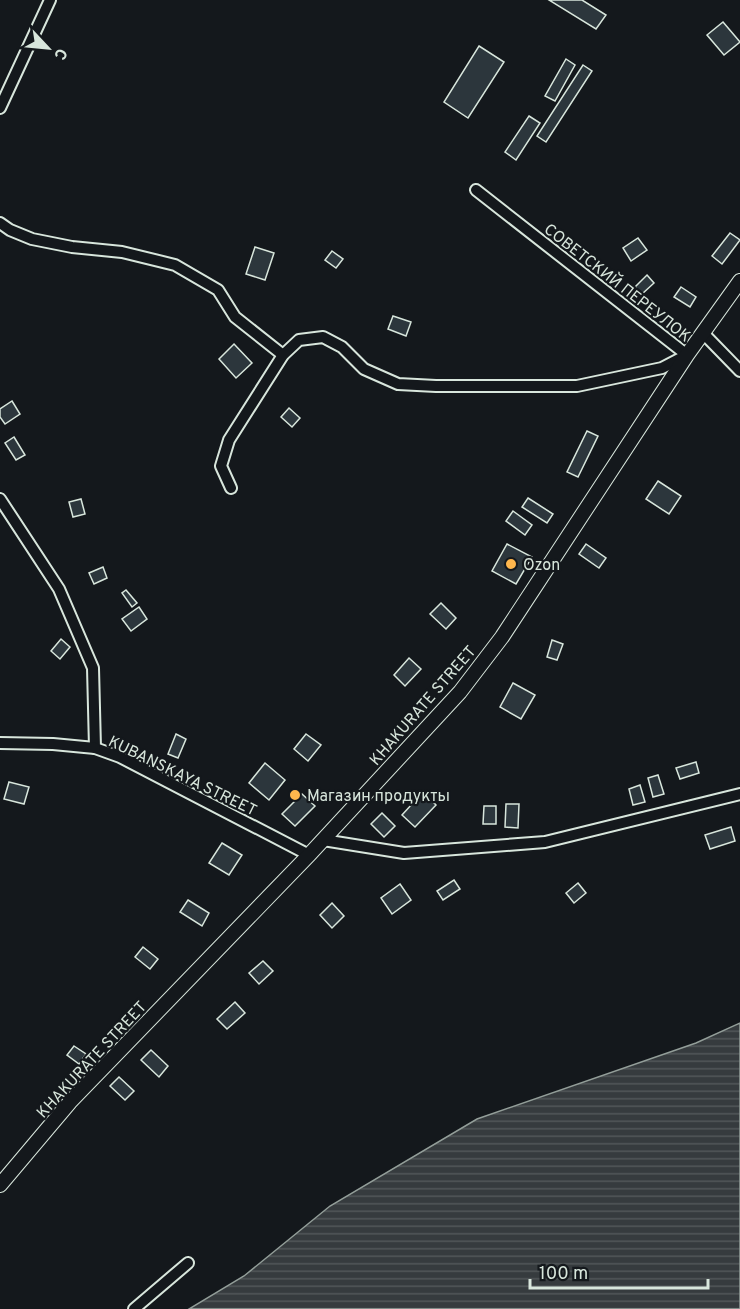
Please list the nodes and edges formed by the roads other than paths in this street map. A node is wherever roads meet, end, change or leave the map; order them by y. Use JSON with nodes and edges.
{"nodes":[{"id":1,"x":50,"y":0,"type":"edge"},
{"id":2,"x":0,"y":108,"type":"edge"},
{"id":3,"x":476,"y":190,"type":"dead end"},
{"id":4,"x":0,"y":223,"type":"edge"},
{"id":5,"x":740,"y":281,"type":"edge"},
{"id":6,"x":703,"y":333,"type":"junction"},
{"id":7,"x":283,"y":355,"type":"junction"},
{"id":8,"x":687,"y":355,"type":"junction"},
{"id":9,"x":740,"y":371,"type":"edge"},
{"id":10,"x":231,"y":488,"type":"dead end"},
{"id":11,"x":0,"y":499,"type":"edge"},
{"id":12,"x":0,"y":742,"type":"edge"},
{"id":13,"x":95,"y":748,"type":"junction"},
{"id":14,"x":740,"y":794,"type":"edge"},
{"id":15,"x":323,"y":840,"type":"junction"},
{"id":16,"x":309,"y":855,"type":"junction"},
{"id":17,"x":0,"y":1185,"type":"edge"},
{"id":18,"x":188,"y":1263,"type":"dead end"},
{"id":19,"x":134,"y":1309,"type":"edge"}],
"edges":[{"from":1,"to":2,"type":"street"},
{"from":3,"to":8,"type":"street","name":"СОВЕТСКИЙ ПЕРЕУЛОК"},
{"from":4,"to":7,"type":"street"},
{"from":5,"to":6,"type":"street","name":"KHAKURATE STREET"},
{"from":6,"to":8,"type":"street","name":"KHAKURATE STREET"},
{"from":6,"to":9,"type":"street","name":"СОВЕТСКИЙ ПЕРЕУЛОК"},
{"from":7,"to":8,"type":"street","name":"СОВЕТСКИЙ ПЕРЕУЛОК"},
{"from":7,"to":10,"type":"street","name":"СОВЕТСКИЙ ПЕРЕУЛОК"},
{"from":8,"to":15,"type":"street","name":"KHAKURATE STREET"},
{"from":11,"to":13,"type":"street","name":"KUBANSKAYA STREET"},
{"from":12,"to":13,"type":"street"},
{"from":13,"to":16,"type":"street","name":"KUBANSKAYA STREET"},
{"from":14,"to":15,"type":"street"},
{"from":15,"to":16,"type":"street","name":"KHAKURATE STREET"},
{"from":16,"to":17,"type":"street","name":"KHAKURATE STREET"},
{"from":18,"to":19,"type":"street"}]}
